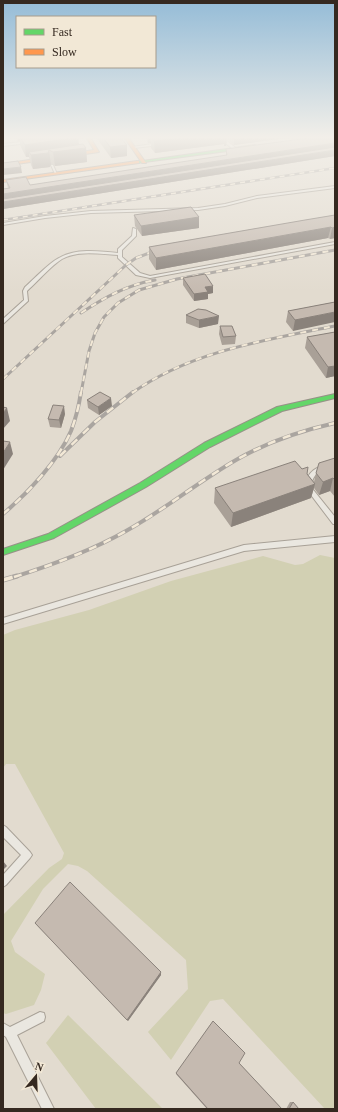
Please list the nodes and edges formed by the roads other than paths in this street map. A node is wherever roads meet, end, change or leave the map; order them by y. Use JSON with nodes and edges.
{"nodes":[{"id":1,"x":320,"y":189,"type":"edge"},
{"id":2,"x":3,"y":224,"type":"edge"},
{"id":3,"x":134,"y":229,"type":"dead end"},
{"id":4,"x":335,"y":243,"type":"edge"},
{"id":5,"x":119,"y":254,"type":"junction"},
{"id":6,"x":3,"y":322,"type":"edge"},
{"id":7,"x":335,"y":396,"type":"edge"},
{"id":8,"x":335,"y":464,"type":"edge"},
{"id":9,"x":335,"y":522,"type":"edge"},
{"id":10,"x":335,"y":540,"type":"edge"},
{"id":11,"x":3,"y":552,"type":"edge"},
{"id":12,"x":3,"y":621,"type":"edge"},
{"id":13,"x":3,"y":830,"type":"edge"},
{"id":14,"x":3,"y":882,"type":"edge"},
{"id":15,"x":40,"y":1017,"type":"dead end"},
{"id":16,"x":7,"y":1031,"type":"edge"},
{"id":17,"x":48,"y":1109,"type":"edge"}],
"edges":[{"from":1,"to":2,"type":"lane"},
{"from":3,"to":5,"type":"lane"},
{"from":4,"to":5,"type":"lane"},
{"from":5,"to":6,"type":"lane"},
{"from":7,"to":11,"type":"street"},
{"from":8,"to":9,"type":"lane"},
{"from":10,"to":12,"type":"lane"},
{"from":13,"to":14,"type":"lane"},
{"from":15,"to":16,"type":"lane"},
{"from":16,"to":17,"type":"lane"}]}
